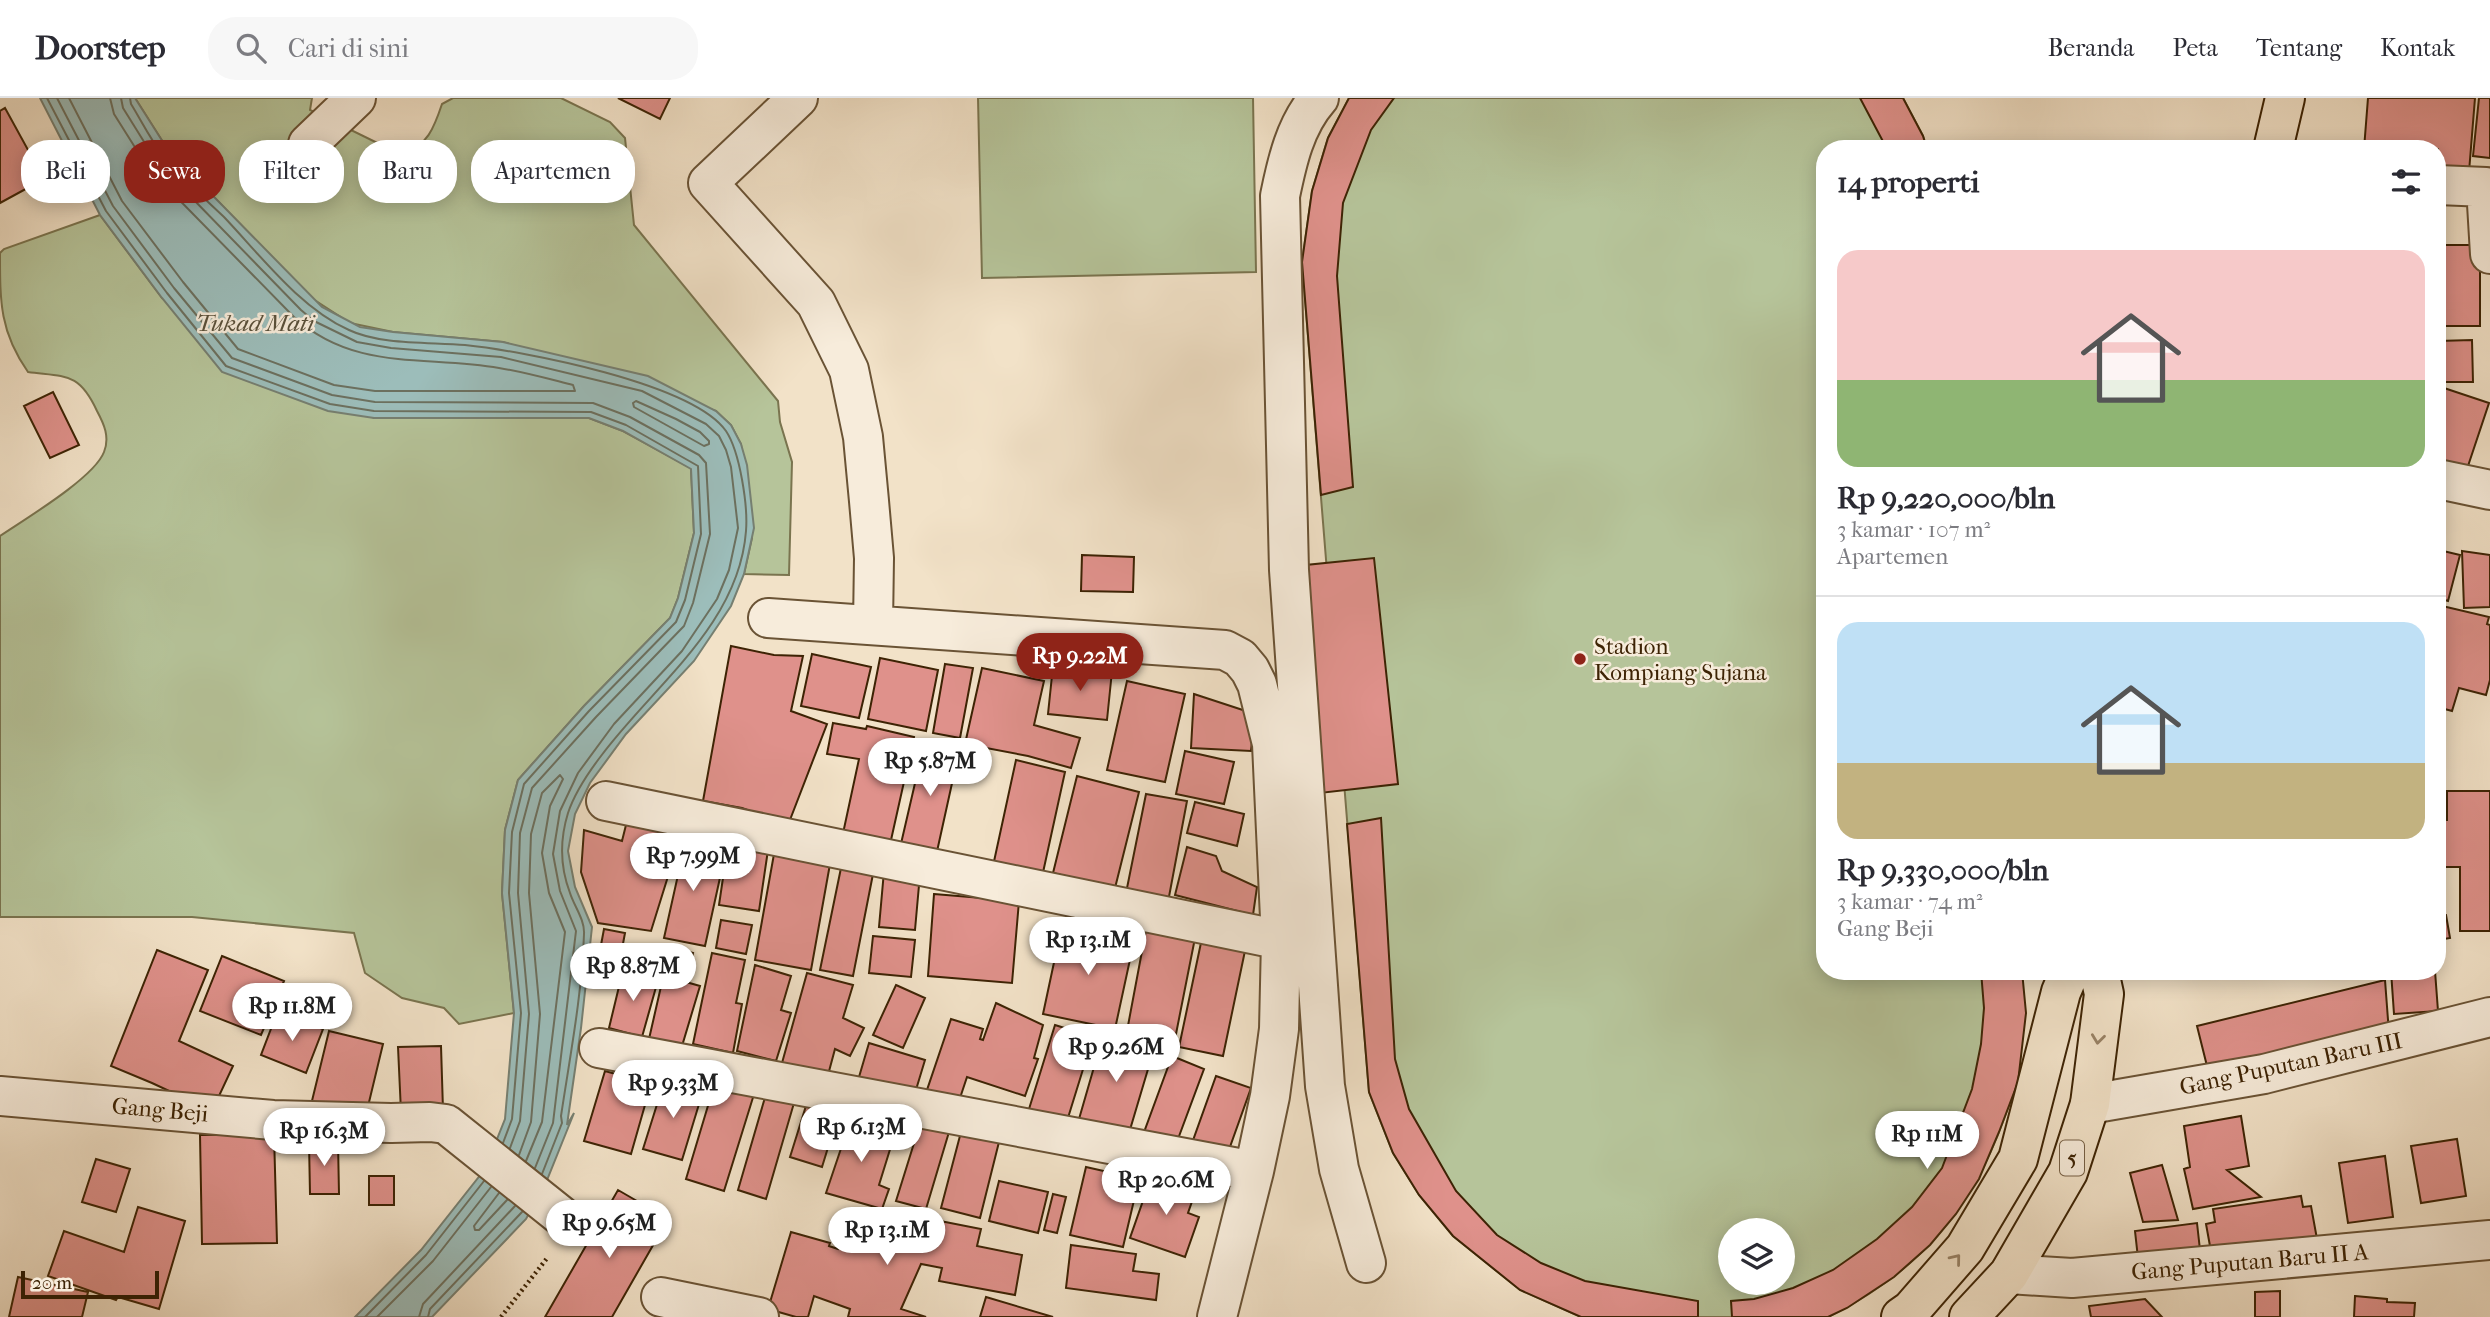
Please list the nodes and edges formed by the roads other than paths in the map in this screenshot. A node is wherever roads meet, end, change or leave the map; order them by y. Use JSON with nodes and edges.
{"nodes":[{"id":1,"x":356,"y":98,"type":"edge"},
{"id":2,"x":798,"y":98,"type":"edge"},
{"id":3,"x":1319,"y":98,"type":"edge"},
{"id":4,"x":2285,"y":98,"type":"edge"},
{"id":5,"x":312,"y":140,"type":"edge"},
{"id":6,"x":2275,"y":140,"type":"edge"},
{"id":7,"x":2446,"y":185,"type":"edge"},
{"id":8,"x":2488,"y":187,"type":"edge"},
{"id":9,"x":2490,"y":254,"type":"edge"},
{"id":10,"x":2446,"y":481,"type":"edge"},
{"id":11,"x":2490,"y":490,"type":"edge"},
{"id":12,"x":768,"y":618,"type":"dead end"},
{"id":13,"x":873,"y":625,"type":"junction"},
{"id":14,"x":606,"y":801,"type":"dead end"},
{"id":15,"x":1281,"y":940,"type":"junction"},
{"id":16,"x":2066,"y":980,"type":"edge"},
{"id":17,"x":2101,"y":980,"type":"edge"},
{"id":18,"x":2490,"y":1017,"type":"edge"},
{"id":19,"x":599,"y":1048,"type":"dead end"},
{"id":20,"x":0,"y":1096,"type":"edge"},
{"id":21,"x":2090,"y":1104,"type":"junction"},
{"id":22,"x":1254,"y":1171,"type":"junction"},
{"id":23,"x":565,"y":1219,"type":"road end"},
{"id":24,"x":2490,"y":1240,"type":"edge"},
{"id":25,"x":1366,"y":1263,"type":"dead end"},
{"id":26,"x":2009,"y":1274,"type":"junction"},
{"id":27,"x":661,"y":1297,"type":"dead end"},
{"id":28,"x":1909,"y":1315,"type":"edge"},
{"id":29,"x":759,"y":1317,"type":"edge"},
{"id":30,"x":1217,"y":1317,"type":"edge"},
{"id":31,"x":1969,"y":1317,"type":"edge"}],
"edges":[{"from":1,"to":5,"type":"street"},
{"from":2,"to":13,"type":"street"},
{"from":3,"to":25,"type":"street"},
{"from":4,"to":6,"type":"highway"},
{"from":7,"to":8,"type":"street"},
{"from":8,"to":9,"type":"street"},
{"from":10,"to":11,"type":"street"},
{"from":12,"to":13,"type":"street"},
{"from":13,"to":15,"type":"street"},
{"from":14,"to":15,"type":"street"},
{"from":15,"to":22,"type":"street"},
{"from":28,"to":16,"type":"highway","one_way":true},
{"from":17,"to":21,"type":"highway","number":"5","one_way":true},
{"from":18,"to":21,"type":"street","name":"Gang Puputan Baru III"},
{"from":19,"to":22,"type":"street"},
{"from":20,"to":23,"type":"street","name":"Gang Beji"},
{"from":21,"to":26,"type":"highway","number":"5"},
{"from":22,"to":30,"type":"street"},
{"from":24,"to":26,"type":"street","name":"Gang Puputan Baru II A"},
{"from":26,"to":31,"type":"highway","number":"5"},
{"from":27,"to":29,"type":"street"}]}
